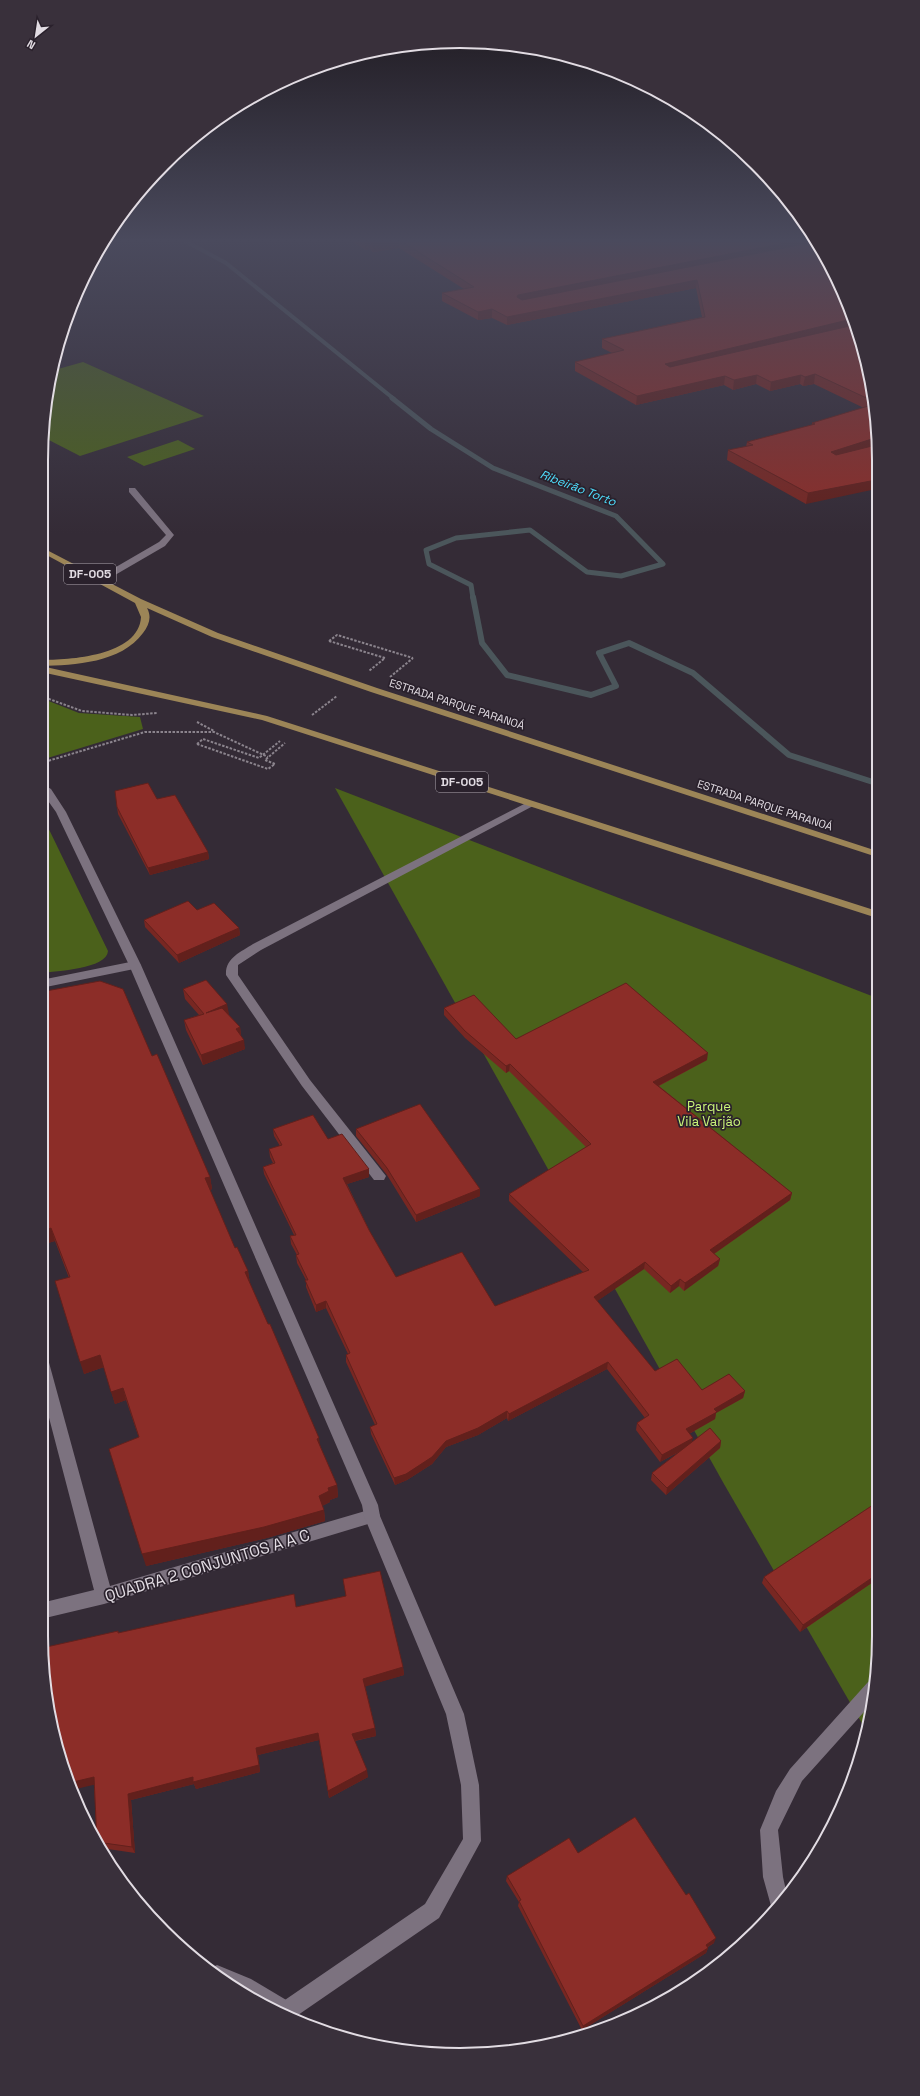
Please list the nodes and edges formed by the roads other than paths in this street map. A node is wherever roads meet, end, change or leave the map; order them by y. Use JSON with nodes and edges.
{"nodes":[{"id":1,"x":132,"y":490,"type":"dead end"},
{"id":2,"x":48,"y":553,"type":"edge"},
{"id":3,"x":100,"y":580,"type":"junction"},
{"id":4,"x":138,"y":601,"type":"junction"},
{"id":5,"x":48,"y":661,"type":"edge"},
{"id":6,"x":48,"y":670,"type":"edge"},
{"id":7,"x":48,"y":790,"type":"edge"},
{"id":8,"x":530,"y":804,"type":"junction"},
{"id":9,"x":872,"y":852,"type":"edge"},
{"id":10,"x":872,"y":913,"type":"edge"},
{"id":11,"x":135,"y":965,"type":"junction"},
{"id":12,"x":48,"y":983,"type":"edge"},
{"id":13,"x":379,"y":1176,"type":"dead end"},
{"id":14,"x":48,"y":1385,"type":"edge"},
{"id":15,"x":372,"y":1516,"type":"junction"},
{"id":16,"x":104,"y":1596,"type":"junction"},
{"id":17,"x":48,"y":1610,"type":"edge"},
{"id":18,"x":867,"y":1696,"type":"edge"},
{"id":19,"x":778,"y":1898,"type":"edge"},
{"id":20,"x":239,"y":1984,"type":"edge"},
{"id":21,"x":258,"y":1995,"type":"edge"},
{"id":22,"x":290,"y":2012,"type":"edge"}],
"edges":[{"from":1,"to":3,"type":"street"},
{"from":2,"to":3,"type":"main road","name":"ESTRADA PARQUE PARANOÁ","number":"DF-005"},
{"from":3,"to":4,"type":"main road","name":"ESTRADA PARQUE PARANOÁ","number":"DF-005"},
{"from":4,"to":5,"type":"main road"},
{"from":4,"to":9,"type":"main road","name":"ESTRADA PARQUE PARANOÁ","number":"DF-005"},
{"from":6,"to":8,"type":"main road","number":"DF-005"},
{"from":7,"to":11,"type":"street"},
{"from":8,"to":10,"type":"main road","number":"DF-005"},
{"from":8,"to":13,"type":"street"},
{"from":11,"to":12,"type":"street"},
{"from":11,"to":15,"type":"street"},
{"from":14,"to":16,"type":"street"},
{"from":15,"to":16,"type":"street","name":"QUADRA 2 CONJUNTOS A A C"},
{"from":15,"to":22,"type":"street"},
{"from":16,"to":17,"type":"street","name":"QUADRA 2 CONJUNTOS A A C"},
{"from":18,"to":19,"type":"street"},
{"from":20,"to":21,"type":"street"}]}
